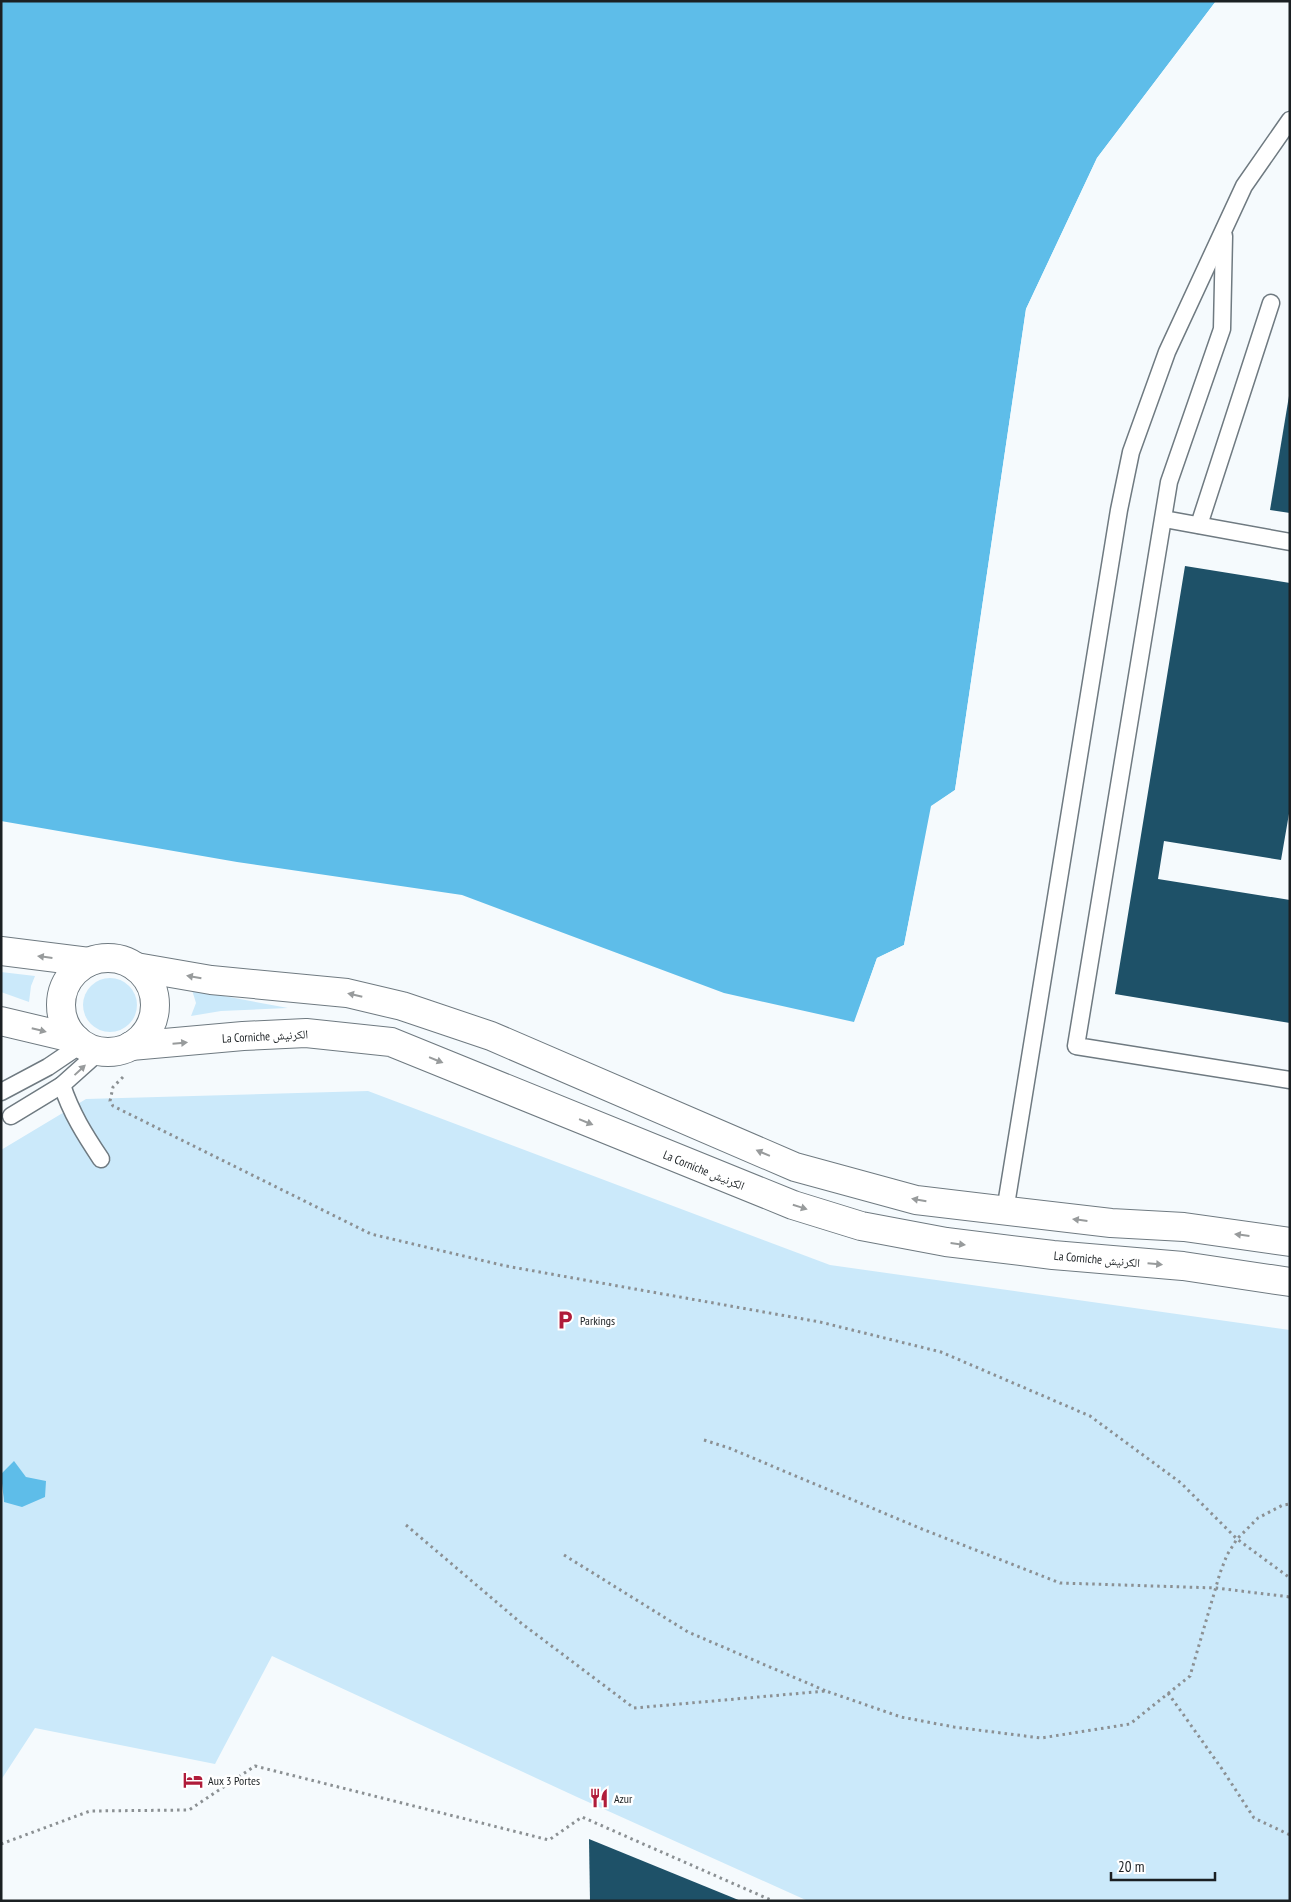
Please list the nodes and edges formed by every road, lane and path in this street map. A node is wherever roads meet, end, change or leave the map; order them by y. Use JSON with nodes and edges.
{"nodes":[{"id":1,"x":1290,"y":120,"type":"edge"},
{"id":2,"x":1224,"y":228,"type":"junction"},
{"id":3,"x":1271,"y":303,"type":"dead end"},
{"id":4,"x":1164,"y":519,"type":"junction"},
{"id":5,"x":1199,"y":526,"type":"junction"},
{"id":6,"x":1290,"y":542,"type":"edge"},
{"id":7,"x":1,"y":951,"type":"edge"},
{"id":8,"x":89,"y":962,"type":"junction"},
{"id":9,"x":136,"y":967,"type":"junction"},
{"id":10,"x":1,"y":1021,"type":"edge"},
{"id":11,"x":86,"y":1045,"type":"junction"},
{"id":12,"x":131,"y":1046,"type":"junction"},
{"id":13,"x":123,"y":1077,"type":"dead end"},
{"id":14,"x":1290,"y":1080,"type":"edge"},
{"id":15,"x":62,"y":1085,"type":"junction"},
{"id":16,"x":1,"y":1092,"type":"edge"},
{"id":17,"x":11,"y":1116,"type":"dead end"},
{"id":18,"x":101,"y":1159,"type":"dead end"},
{"id":19,"x":1005,"y":1210,"type":"junction"},
{"id":20,"x":1290,"y":1242,"type":"edge"},
{"id":21,"x":1290,"y":1282,"type":"edge"},
{"id":22,"x":704,"y":1440,"type":"dead end"},
{"id":23,"x":1290,"y":1504,"type":"edge"},
{"id":24,"x":406,"y":1525,"type":"dead end"},
{"id":25,"x":1237,"y":1539,"type":"junction"},
{"id":26,"x":564,"y":1555,"type":"dead end"},
{"id":27,"x":1290,"y":1578,"type":"edge"},
{"id":28,"x":1216,"y":1588,"type":"junction"},
{"id":29,"x":1290,"y":1597,"type":"edge"},
{"id":30,"x":826,"y":1691,"type":"junction"},
{"id":31,"x":1168,"y":1693,"type":"junction"},
{"id":32,"x":1290,"y":1834,"type":"edge"},
{"id":33,"x":1,"y":1844,"type":"edge"},
{"id":34,"x":774,"y":1901,"type":"edge"}],
"edges":[{"from":1,"to":2,"type":"lane"},
{"from":2,"to":4,"type":"lane"},
{"from":2,"to":19,"type":"lane"},
{"from":3,"to":5,"type":"lane"},
{"from":4,"to":5,"type":"lane"},
{"from":4,"to":14,"type":"lane"},
{"from":5,"to":6,"type":"lane"},
{"from":8,"to":7,"type":"main road","one_way":true},
{"from":8,"to":9,"type":"main road"},
{"from":8,"to":11,"type":"main road"},
{"from":9,"to":12,"type":"main road"},
{"from":19,"to":9,"type":"main road","one_way":true},
{"from":10,"to":11,"type":"main road","one_way":true},
{"from":11,"to":12,"type":"main road"},
{"from":15,"to":11,"type":"lane","one_way":true},
{"from":11,"to":16,"type":"lane"},
{"from":12,"to":21,"type":"main road","name":"La Corniche الكرنيش","one_way":true},
{"from":13,"to":25,"type":"path"},
{"from":15,"to":17,"type":"lane"},
{"from":15,"to":18,"type":"lane"},
{"from":20,"to":19,"type":"main road","one_way":true},
{"from":22,"to":28,"type":"path"},
{"from":23,"to":25,"type":"path"},
{"from":24,"to":30,"type":"path"},
{"from":25,"to":27,"type":"path"},
{"from":25,"to":28,"type":"path"},
{"from":26,"to":30,"type":"path"},
{"from":28,"to":29,"type":"path"},
{"from":28,"to":31,"type":"path"},
{"from":30,"to":31,"type":"path"},
{"from":31,"to":32,"type":"path"},
{"from":33,"to":34,"type":"path"}]}
